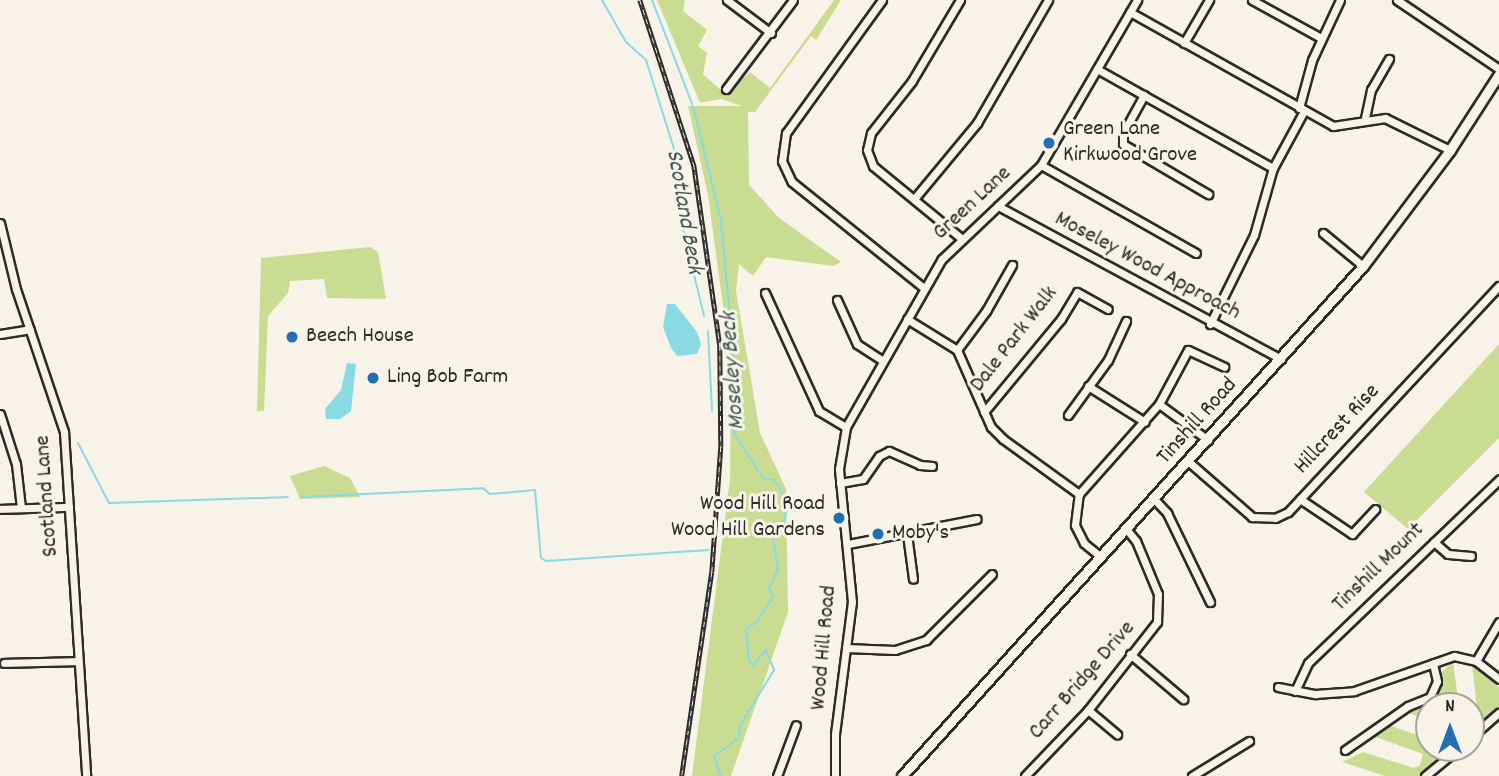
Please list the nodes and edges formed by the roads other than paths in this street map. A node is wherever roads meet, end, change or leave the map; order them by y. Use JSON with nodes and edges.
{"nodes":[{"id":1,"x":727,"y":0,"type":"edge"},
{"id":2,"x":793,"y":0,"type":"edge"},
{"id":3,"x":882,"y":0,"type":"edge"},
{"id":4,"x":960,"y":0,"type":"edge"},
{"id":5,"x":1048,"y":0,"type":"edge"},
{"id":6,"x":1137,"y":0,"type":"edge"},
{"id":7,"x":1209,"y":0,"type":"edge"},
{"id":8,"x":1252,"y":0,"type":"edge"},
{"id":9,"x":1340,"y":0,"type":"edge"},
{"id":10,"x":1397,"y":0,"type":"edge"},
{"id":11,"x":1130,"y":12,"type":"junction"},
{"id":12,"x":771,"y":33,"type":"junction"},
{"id":13,"x":1321,"y":38,"type":"junction"},
{"id":14,"x":1184,"y":43,"type":"junction"},
{"id":15,"x":1389,"y":59,"type":"dead end"},
{"id":16,"x":1097,"y":69,"type":"junction"},
{"id":17,"x":1499,"y":72,"type":"edge"},
{"id":18,"x":726,"y":89,"type":"dead end"},
{"id":19,"x":1144,"y":95,"type":"junction"},
{"id":20,"x":1302,"y":109,"type":"junction"},
{"id":21,"x":1366,"y":118,"type":"junction"},
{"id":22,"x":1450,"y":150,"type":"junction"},
{"id":23,"x":1041,"y":165,"type":"junction"},
{"id":24,"x":1272,"y":167,"type":"junction"},
{"id":25,"x":1208,"y":194,"type":"dead end"},
{"id":26,"x":914,"y":199,"type":"junction"},
{"id":27,"x":998,"y":206,"type":"junction"},
{"id":28,"x":0,"y":223,"type":"edge"},
{"id":29,"x":1323,"y":233,"type":"dead end"},
{"id":30,"x":961,"y":237,"type":"junction"},
{"id":31,"x":1196,"y":253,"type":"dead end"},
{"id":32,"x":1012,"y":265,"type":"dead end"},
{"id":33,"x":1363,"y":266,"type":"junction"},
{"id":34,"x":1499,"y":286,"type":"edge"},
{"id":35,"x":924,"y":288,"type":"junction"},
{"id":36,"x":765,"y":292,"type":"dead end"},
{"id":37,"x":837,"y":300,"type":"dead end"},
{"id":38,"x":1108,"y":309,"type":"dead end"},
{"id":39,"x":907,"y":319,"type":"junction"},
{"id":40,"x":1126,"y":321,"type":"dead end"},
{"id":41,"x":1210,"y":324,"type":"junction"},
{"id":42,"x":30,"y":329,"type":"junction"},
{"id":43,"x":0,"y":334,"type":"edge"},
{"id":44,"x":957,"y":350,"type":"junction"},
{"id":45,"x":1281,"y":359,"type":"junction"},
{"id":46,"x":883,"y":361,"type":"junction"},
{"id":47,"x":1224,"y":367,"type":"dead end"},
{"id":48,"x":1088,"y":386,"type":"junction"},
{"id":49,"x":1160,"y":404,"type":"junction"},
{"id":50,"x":984,"y":412,"type":"junction"},
{"id":51,"x":0,"y":414,"type":"edge"},
{"id":52,"x":1068,"y":415,"type":"dead end"},
{"id":53,"x":1145,"y":422,"type":"junction"},
{"id":54,"x":846,"y":427,"type":"junction"},
{"id":55,"x":1208,"y":440,"type":"junction"},
{"id":56,"x":1189,"y":462,"type":"junction"},
{"id":57,"x":932,"y":466,"type":"dead end"},
{"id":58,"x":1499,"y":480,"type":"edge"},
{"id":59,"x":841,"y":483,"type":"junction"},
{"id":60,"x":1079,"y":494,"type":"junction"},
{"id":61,"x":1300,"y":499,"type":"junction"},
{"id":62,"x":1155,"y":500,"type":"junction"},
{"id":63,"x":69,"y":507,"type":"junction"},
{"id":64,"x":21,"y":508,"type":"junction"},
{"id":65,"x":0,"y":509,"type":"edge"},
{"id":66,"x":1375,"y":509,"type":"dead end"},
{"id":67,"x":977,"y":519,"type":"dead end"},
{"id":68,"x":1127,"y":530,"type":"junction"},
{"id":69,"x":907,"y":534,"type":"junction"},
{"id":70,"x":1434,"y":542,"type":"junction"},
{"id":71,"x":848,"y":544,"type":"junction"},
{"id":72,"x":1472,"y":556,"type":"dead end"},
{"id":73,"x":1101,"y":557,"type":"junction"},
{"id":74,"x":992,"y":574,"type":"dead end"},
{"id":75,"x":913,"y":579,"type":"dead end"},
{"id":76,"x":1210,"y":603,"type":"dead end"},
{"id":77,"x":1499,"y":622,"type":"edge"},
{"id":78,"x":846,"y":648,"type":"junction"},
{"id":79,"x":1130,"y":654,"type":"junction"},
{"id":80,"x":78,"y":660,"type":"junction"},
{"id":81,"x":1476,"y":660,"type":"junction"},
{"id":82,"x":4,"y":663,"type":"dead end"},
{"id":83,"x":1433,"y":663,"type":"junction"},
{"id":84,"x":1499,"y":679,"type":"edge"},
{"id":85,"x":1278,"y":687,"type":"dead end"},
{"id":86,"x":1295,"y":691,"type":"junction"},
{"id":87,"x":1183,"y":699,"type":"dead end"},
{"id":88,"x":1088,"y":710,"type":"junction"},
{"id":89,"x":1499,"y":713,"type":"edge"},
{"id":90,"x":796,"y":725,"type":"dead end"},
{"id":91,"x":1485,"y":725,"type":"edge"},
{"id":92,"x":1117,"y":734,"type":"dead end"},
{"id":93,"x":1249,"y":741,"type":"dead end"},
{"id":94,"x":1345,"y":750,"type":"dead end"},
{"id":95,"x":1437,"y":773,"type":"edge"},
{"id":96,"x":86,"y":776,"type":"edge"},
{"id":97,"x":777,"y":776,"type":"edge"},
{"id":98,"x":835,"y":776,"type":"edge"},
{"id":99,"x":902,"y":776,"type":"edge"},
{"id":100,"x":1025,"y":776,"type":"edge"},
{"id":101,"x":1192,"y":776,"type":"edge"},
{"id":102,"x":1425,"y":776,"type":"edge"}],
"edges":[{"from":1,"to":12,"type":"street"},
{"from":2,"to":12,"type":"street"},
{"from":3,"to":35,"type":"street"},
{"from":4,"to":26,"type":"street"},
{"from":5,"to":26,"type":"street"},
{"from":6,"to":11,"type":"street","name":"Green Lane"},
{"from":7,"to":14,"type":"street"},
{"from":8,"to":13,"type":"street"},
{"from":9,"to":13,"type":"street"},
{"from":10,"to":17,"type":"street"},
{"from":11,"to":14,"type":"street"},
{"from":11,"to":16,"type":"street","name":"Green Lane"},
{"from":12,"to":18,"type":"street"},
{"from":13,"to":20,"type":"street"},
{"from":14,"to":20,"type":"street"},
{"from":15,"to":21,"type":"street"},
{"from":16,"to":19,"type":"street"},
{"from":16,"to":23,"type":"street","name":"Green Lane"},
{"from":17,"to":22,"type":"street","name":"Tinshill Road"},
{"from":19,"to":24,"type":"street"},
{"from":19,"to":25,"type":"street"},
{"from":20,"to":21,"type":"street"},
{"from":20,"to":24,"type":"street"},
{"from":21,"to":22,"type":"street"},
{"from":22,"to":33,"type":"street","name":"Tinshill Road"},
{"from":23,"to":27,"type":"street","name":"Green Lane"},
{"from":23,"to":31,"type":"street"},
{"from":24,"to":41,"type":"street"},
{"from":26,"to":30,"type":"street"},
{"from":27,"to":30,"type":"street","name":"Green Lane"},
{"from":27,"to":41,"type":"street","name":"Moseley Wood Approach"},
{"from":28,"to":42,"type":"street","name":"Scotland Lane"},
{"from":29,"to":33,"type":"street"},
{"from":30,"to":35,"type":"street","name":"Green Lane"},
{"from":32,"to":44,"type":"street"},
{"from":33,"to":45,"type":"street","name":"Tinshill Road"},
{"from":34,"to":61,"type":"street","name":"Hillcrest Rise"},
{"from":35,"to":39,"type":"street","name":"Green Lane"},
{"from":36,"to":54,"type":"street"},
{"from":37,"to":46,"type":"street"},
{"from":38,"to":50,"type":"street","name":"Dale Park Walk"},
{"from":39,"to":44,"type":"street"},
{"from":39,"to":46,"type":"street","name":"Green Lane"},
{"from":40,"to":48,"type":"street"},
{"from":41,"to":45,"type":"street","name":"Moseley Wood Approach"},
{"from":42,"to":43,"type":"street"},
{"from":42,"to":63,"type":"street","name":"Scotland Lane"},
{"from":44,"to":50,"type":"street"},
{"from":45,"to":55,"type":"street","name":"Tinshill Road"},
{"from":46,"to":54,"type":"street","name":"Green Lane"},
{"from":47,"to":49,"type":"street"},
{"from":48,"to":52,"type":"street"},
{"from":48,"to":53,"type":"street"},
{"from":49,"to":53,"type":"street"},
{"from":49,"to":55,"type":"street"},
{"from":50,"to":60,"type":"street"},
{"from":51,"to":64,"type":"street"},
{"from":53,"to":60,"type":"street"},
{"from":54,"to":59,"type":"street","name":"Green Lane"},
{"from":55,"to":56,"type":"street","name":"Tinshill Road"},
{"from":56,"to":61,"type":"street","name":"Hillcrest Rise"},
{"from":56,"to":62,"type":"street","name":"Tinshill Road"},
{"from":57,"to":59,"type":"street"},
{"from":58,"to":70,"type":"street","name":"Tinshill Mount"},
{"from":59,"to":71,"type":"street","name":"Wood Hill Road"},
{"from":60,"to":73,"type":"street"},
{"from":61,"to":66,"type":"street"},
{"from":62,"to":68,"type":"street","name":"Tinshill Road"},
{"from":62,"to":76,"type":"street"},
{"from":63,"to":64,"type":"street"},
{"from":63,"to":80,"type":"street","name":"Scotland Lane"},
{"from":64,"to":65,"type":"street"},
{"from":67,"to":69,"type":"street"},
{"from":68,"to":73,"type":"street","name":"Tinshill Road"},
{"from":68,"to":79,"type":"street","name":"Carr Bridge Drive"},
{"from":69,"to":71,"type":"street"},
{"from":69,"to":75,"type":"street"},
{"from":70,"to":72,"type":"street"},
{"from":70,"to":86,"type":"street","name":"Tinshill Mount"},
{"from":71,"to":78,"type":"street","name":"Wood Hill Road"},
{"from":73,"to":99,"type":"street","name":"Tinshill Road"},
{"from":74,"to":78,"type":"street"},
{"from":77,"to":81,"type":"street"},
{"from":78,"to":98,"type":"street","name":"Wood Hill Road"},
{"from":79,"to":87,"type":"street"},
{"from":79,"to":88,"type":"street","name":"Carr Bridge Drive"},
{"from":80,"to":82,"type":"street"},
{"from":80,"to":96,"type":"street","name":"Scotland Lane"},
{"from":81,"to":83,"type":"street"},
{"from":81,"to":84,"type":"street"},
{"from":83,"to":86,"type":"street"},
{"from":83,"to":94,"type":"street"},
{"from":85,"to":86,"type":"street"},
{"from":88,"to":92,"type":"street"},
{"from":88,"to":100,"type":"street","name":"Carr Bridge Drive"},
{"from":89,"to":91,"type":"street"},
{"from":90,"to":97,"type":"street"},
{"from":93,"to":101,"type":"street"},
{"from":95,"to":102,"type":"street"}]}
